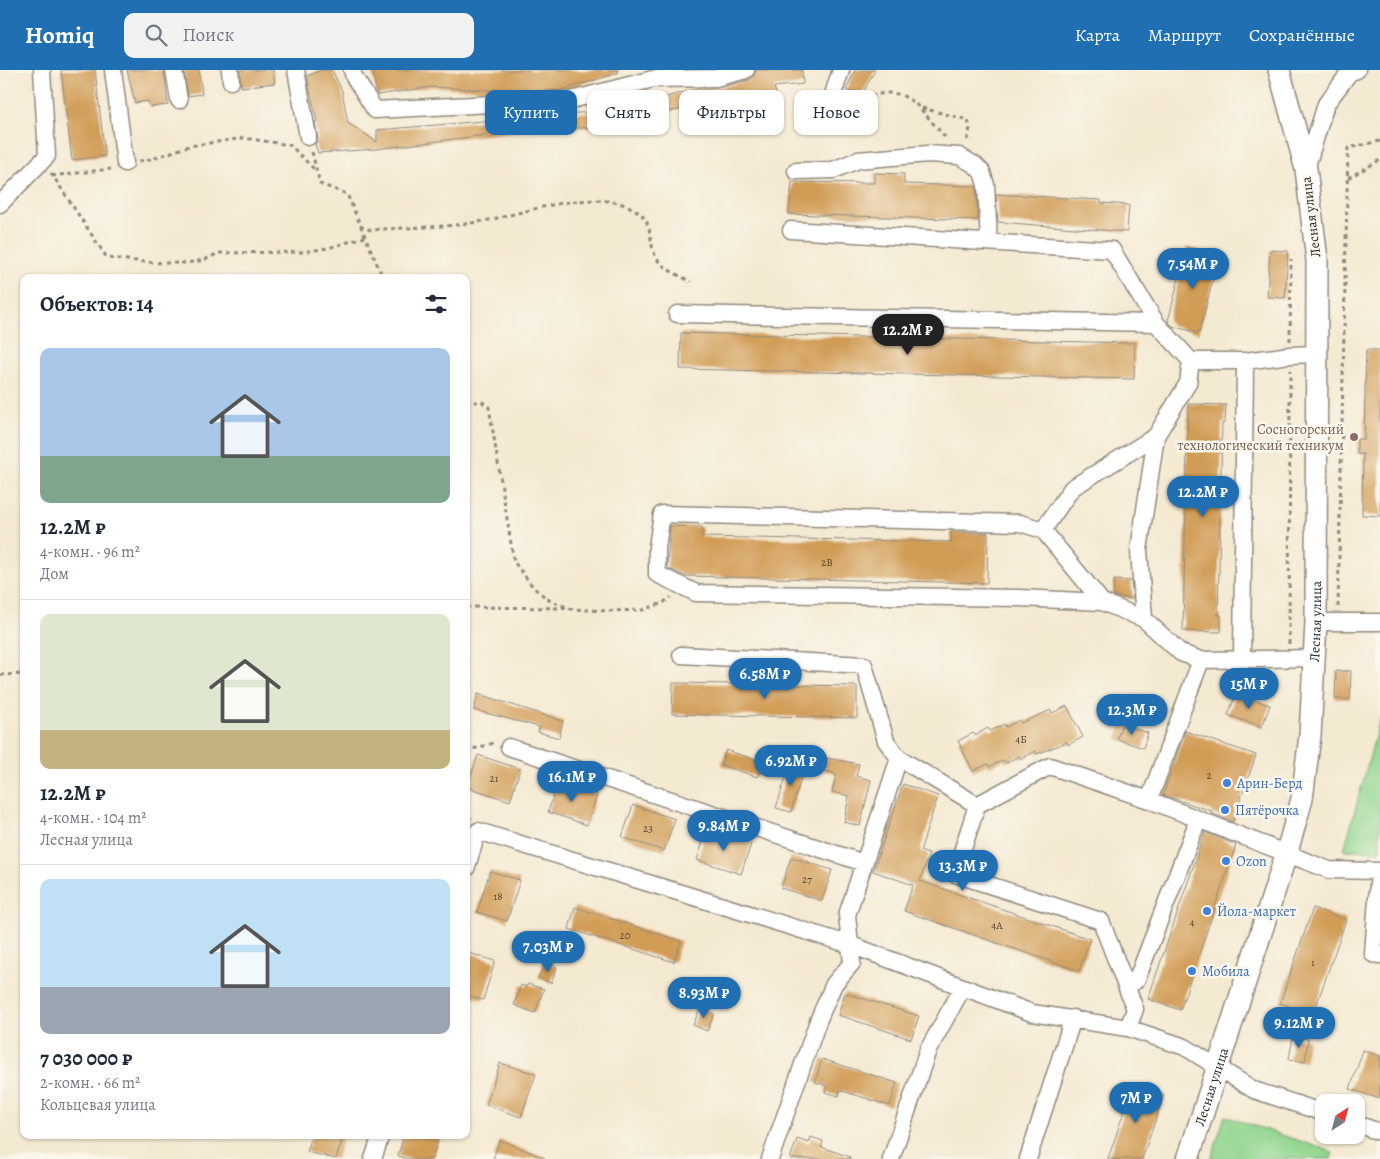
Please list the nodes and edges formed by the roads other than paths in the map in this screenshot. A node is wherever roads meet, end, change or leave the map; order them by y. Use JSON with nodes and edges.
{"nodes":[{"id":1,"x":42,"y":70,"type":"edge"},
{"id":2,"x":113,"y":70,"type":"edge"},
{"id":3,"x":174,"y":70,"type":"edge"},
{"id":4,"x":296,"y":70,"type":"edge"},
{"id":5,"x":352,"y":70,"type":"edge"},
{"id":6,"x":746,"y":70,"type":"edge"},
{"id":7,"x":841,"y":70,"type":"edge"},
{"id":8,"x":1279,"y":70,"type":"edge"},
{"id":9,"x":1357,"y":70,"type":"edge"},
{"id":10,"x":834,"y":90,"type":"edge"},
{"id":11,"x":179,"y":100,"type":"dead end"},
{"id":12,"x":308,"y":137,"type":"road end"},
{"id":13,"x":126,"y":163,"type":"road end"},
{"id":14,"x":1306,"y":169,"type":"junction"},
{"id":15,"x":796,"y":171,"type":"dead end"},
{"id":16,"x":0,"y":203,"type":"edge"},
{"id":17,"x":791,"y":230,"type":"dead end"},
{"id":18,"x":989,"y":242,"type":"junction"},
{"id":19,"x":677,"y":314,"type":"dead end"},
{"id":20,"x":1156,"y":323,"type":"junction"},
{"id":21,"x":1317,"y":354,"type":"junction"},
{"id":22,"x":1191,"y":361,"type":"junction"},
{"id":23,"x":1245,"y":361,"type":"junction"},
{"id":24,"x":1156,"y":436,"type":"junction"},
{"id":25,"x":1043,"y":530,"type":"junction"},
{"id":26,"x":1102,"y":602,"type":"junction"},
{"id":27,"x":1144,"y":619,"type":"junction"},
{"id":28,"x":1316,"y":622,"type":"junction"},
{"id":29,"x":1380,"y":622,"type":"edge"},
{"id":30,"x":681,"y":655,"type":"dead end"},
{"id":31,"x":1242,"y":658,"type":"junction"},
{"id":32,"x":1314,"y":658,"type":"junction"},
{"id":33,"x":1201,"y":660,"type":"junction"},
{"id":34,"x":509,"y":746,"type":"road end"},
{"id":35,"x":899,"y":758,"type":"junction"},
{"id":36,"x":1149,"y":800,"type":"junction"},
{"id":37,"x":977,"y":805,"type":"junction"},
{"id":38,"x":1198,"y":820,"type":"junction"},
{"id":39,"x":1286,"y":854,"type":"junction"},
{"id":40,"x":470,"y":856,"type":"edge"},
{"id":41,"x":864,"y":863,"type":"junction"},
{"id":42,"x":1379,"y":871,"type":"edge"},
{"id":43,"x":851,"y":945,"type":"junction"},
{"id":44,"x":1380,"y":955,"type":"edge"},
{"id":45,"x":963,"y":987,"type":"junction"},
{"id":46,"x":1127,"y":988,"type":"junction"},
{"id":47,"x":1073,"y":1018,"type":"junction"},
{"id":48,"x":1128,"y":1028,"type":"junction"},
{"id":49,"x":1218,"y":1067,"type":"junction"},
{"id":50,"x":1315,"y":1111,"type":"edge"},
{"id":51,"x":1365,"y":1127,"type":"edge"},
{"id":52,"x":1380,"y":1132,"type":"edge"},
{"id":53,"x":380,"y":1139,"type":"edge"},
{"id":54,"x":373,"y":1159,"type":"edge"},
{"id":55,"x":770,"y":1159,"type":"edge"},
{"id":56,"x":891,"y":1159,"type":"edge"},
{"id":57,"x":1028,"y":1159,"type":"edge"},
{"id":58,"x":1188,"y":1159,"type":"edge"}],
"edges":[{"from":1,"to":16,"type":"street"},
{"from":2,"to":13,"type":"street"},
{"from":3,"to":11,"type":"street"},
{"from":4,"to":12,"type":"street"},
{"from":5,"to":6,"type":"street"},
{"from":7,"to":10,"type":"street"},
{"from":8,"to":14,"type":"main road","name":"Лесная улица"},
{"from":9,"to":14,"type":"street"},
{"from":14,"to":21,"type":"main road","name":"Лесная улица"},
{"from":15,"to":18,"type":"street"},
{"from":17,"to":18,"type":"street"},
{"from":18,"to":20,"type":"street"},
{"from":19,"to":20,"type":"street"},
{"from":20,"to":22,"type":"street"},
{"from":21,"to":23,"type":"street"},
{"from":21,"to":28,"type":"main road","name":"Лесная улица"},
{"from":22,"to":23,"type":"street"},
{"from":22,"to":24,"type":"street"},
{"from":23,"to":31,"type":"street"},
{"from":24,"to":25,"type":"street"},
{"from":24,"to":27,"type":"street"},
{"from":25,"to":26,"type":"street"},
{"from":25,"to":26,"type":"street"},
{"from":26,"to":27,"type":"street"},
{"from":27,"to":33,"type":"street"},
{"from":28,"to":29,"type":"street"},
{"from":28,"to":32,"type":"main road","name":"Лесная улица"},
{"from":30,"to":35,"type":"street"},
{"from":31,"to":32,"type":"street"},
{"from":31,"to":33,"type":"street"},
{"from":32,"to":39,"type":"main road","name":"Лесная улица"},
{"from":33,"to":36,"type":"street"},
{"from":34,"to":41,"type":"street"},
{"from":35,"to":37,"type":"street"},
{"from":35,"to":41,"type":"street"},
{"from":36,"to":37,"type":"street"},
{"from":36,"to":38,"type":"street"},
{"from":37,"to":46,"type":"street"},
{"from":38,"to":39,"type":"street"},
{"from":38,"to":46,"type":"street"},
{"from":39,"to":42,"type":"street"},
{"from":39,"to":49,"type":"main road","name":"Лесная улица"},
{"from":40,"to":43,"type":"street"},
{"from":41,"to":43,"type":"street"},
{"from":42,"to":44,"type":"street"},
{"from":43,"to":45,"type":"street"},
{"from":43,"to":55,"type":"street"},
{"from":45,"to":47,"type":"street"},
{"from":45,"to":56,"type":"street"},
{"from":46,"to":48,"type":"street"},
{"from":47,"to":48,"type":"street"},
{"from":47,"to":57,"type":"street"},
{"from":48,"to":49,"type":"street"},
{"from":49,"to":50,"type":"street"},
{"from":49,"to":58,"type":"main road","name":"Лесная улица"},
{"from":51,"to":52,"type":"street"},
{"from":53,"to":54,"type":"street"}]}
